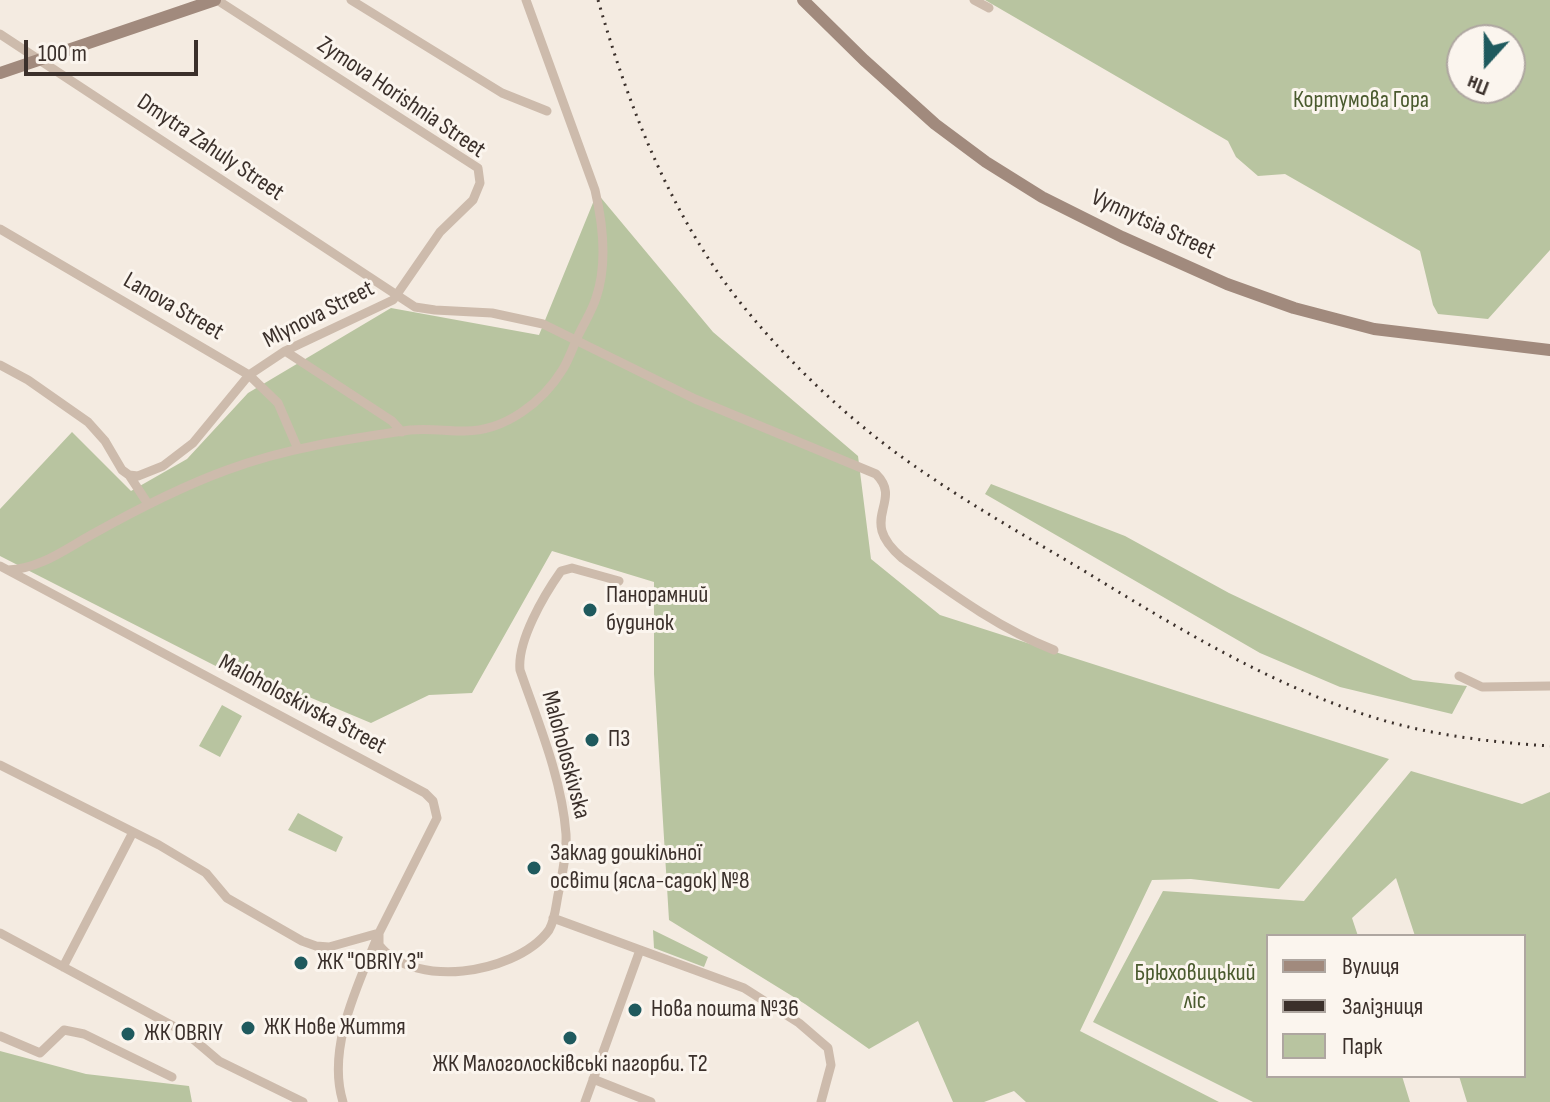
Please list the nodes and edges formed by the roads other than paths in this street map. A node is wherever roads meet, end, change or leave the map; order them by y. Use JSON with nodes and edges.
{"nodes":[{"id":1,"x":216,"y":0,"type":"edge"},
{"id":2,"x":351,"y":0,"type":"edge"},
{"id":3,"x":526,"y":0,"type":"edge"},
{"id":4,"x":803,"y":0,"type":"edge"},
{"id":5,"x":974,"y":0,"type":"edge"},
{"id":6,"x":989,"y":8,"type":"dead end"},
{"id":7,"x":0,"y":34,"type":"edge"},
{"id":8,"x":40,"y":59,"type":"junction"},
{"id":9,"x":0,"y":73,"type":"edge"},
{"id":10,"x":547,"y":111,"type":"dead end"},
{"id":11,"x":481,"y":178,"type":"joint"},
{"id":12,"x":0,"y":229,"type":"edge"},
{"id":13,"x":397,"y":296,"type":"junction"},
{"id":14,"x":575,"y":341,"type":"junction"},
{"id":15,"x":1550,"y":350,"type":"edge"},
{"id":16,"x":285,"y":351,"type":"junction"},
{"id":17,"x":0,"y":365,"type":"edge"},
{"id":18,"x":249,"y":375,"type":"junction"},
{"id":19,"x":402,"y":432,"type":"junction"},
{"id":20,"x":297,"y":447,"type":"junction"},
{"id":21,"x":129,"y":475,"type":"junction"},
{"id":22,"x":148,"y":504,"type":"junction"},
{"id":23,"x":4,"y":568,"type":"edge"},
{"id":24,"x":619,"y":581,"type":"dead end"},
{"id":25,"x":1054,"y":650,"type":"dead end"},
{"id":26,"x":1459,"y":676,"type":"dead end"},
{"id":27,"x":1550,"y":686,"type":"edge"},
{"id":28,"x":0,"y":765,"type":"edge"},
{"id":29,"x":133,"y":832,"type":"junction"},
{"id":30,"x":553,"y":918,"type":"junction"},
{"id":31,"x":0,"y":933,"type":"edge"},
{"id":32,"x":379,"y":933,"type":"junction"},
{"id":33,"x":640,"y":950,"type":"junction"},
{"id":34,"x":63,"y":967,"type":"junction"},
{"id":35,"x":0,"y":1036,"type":"edge"},
{"id":36,"x":172,"y":1077,"type":"dead end"},
{"id":37,"x":593,"y":1079,"type":"junction"},
{"id":38,"x":303,"y":1102,"type":"edge"},
{"id":39,"x":343,"y":1102,"type":"edge"},
{"id":40,"x":585,"y":1102,"type":"edge"},
{"id":41,"x":651,"y":1102,"type":"edge"},
{"id":42,"x":821,"y":1102,"type":"edge"}],
"edges":[{"from":1,"to":8,"type":"main road"},
{"from":1,"to":11,"type":"street","name":"Zymova Horishnia Street"},
{"from":2,"to":10,"type":"street"},
{"from":3,"to":14,"type":"street"},
{"from":4,"to":15,"type":"main road","name":"Vynnytsia Street"},
{"from":5,"to":6,"type":"street"},
{"from":7,"to":8,"type":"street","name":"Dmytra Zahuly Street"},
{"from":8,"to":9,"type":"main road"},
{"from":8,"to":13,"type":"street","name":"Dmytra Zahuly Street"},
{"from":11,"to":13,"type":"street","name":"Mlynova Street"},
{"from":12,"to":18,"type":"street","name":"Lanova Street"},
{"from":13,"to":14,"type":"street"},
{"from":13,"to":16,"type":"street","name":"Mlynova Street"},
{"from":14,"to":19,"type":"street"},
{"from":14,"to":25,"type":"street"},
{"from":16,"to":18,"type":"street","name":"Mlynova Street"},
{"from":16,"to":19,"type":"street"},
{"from":17,"to":21,"type":"street"},
{"from":18,"to":20,"type":"street","name":"Lanova Street"},
{"from":18,"to":21,"type":"street","name":"Mlynova Street"},
{"from":19,"to":20,"type":"street"},
{"from":20,"to":22,"type":"street"},
{"from":21,"to":22,"type":"street"},
{"from":22,"to":23,"type":"street"},
{"from":23,"to":32,"type":"street","name":"Maloholoskivska Street"},
{"from":24,"to":30,"type":"street","name":"Maloholoskivska"},
{"from":26,"to":27,"type":"street"},
{"from":28,"to":29,"type":"street"},
{"from":29,"to":32,"type":"street"},
{"from":29,"to":34,"type":"street"},
{"from":30,"to":32,"type":"street","name":"Maloholoskivska"},
{"from":30,"to":33,"type":"street"},
{"from":31,"to":34,"type":"street"},
{"from":32,"to":39,"type":"street"},
{"from":33,"to":37,"type":"street"},
{"from":33,"to":42,"type":"street"},
{"from":34,"to":38,"type":"street"},
{"from":35,"to":36,"type":"street"},
{"from":37,"to":40,"type":"street"},
{"from":37,"to":41,"type":"street"}]}
